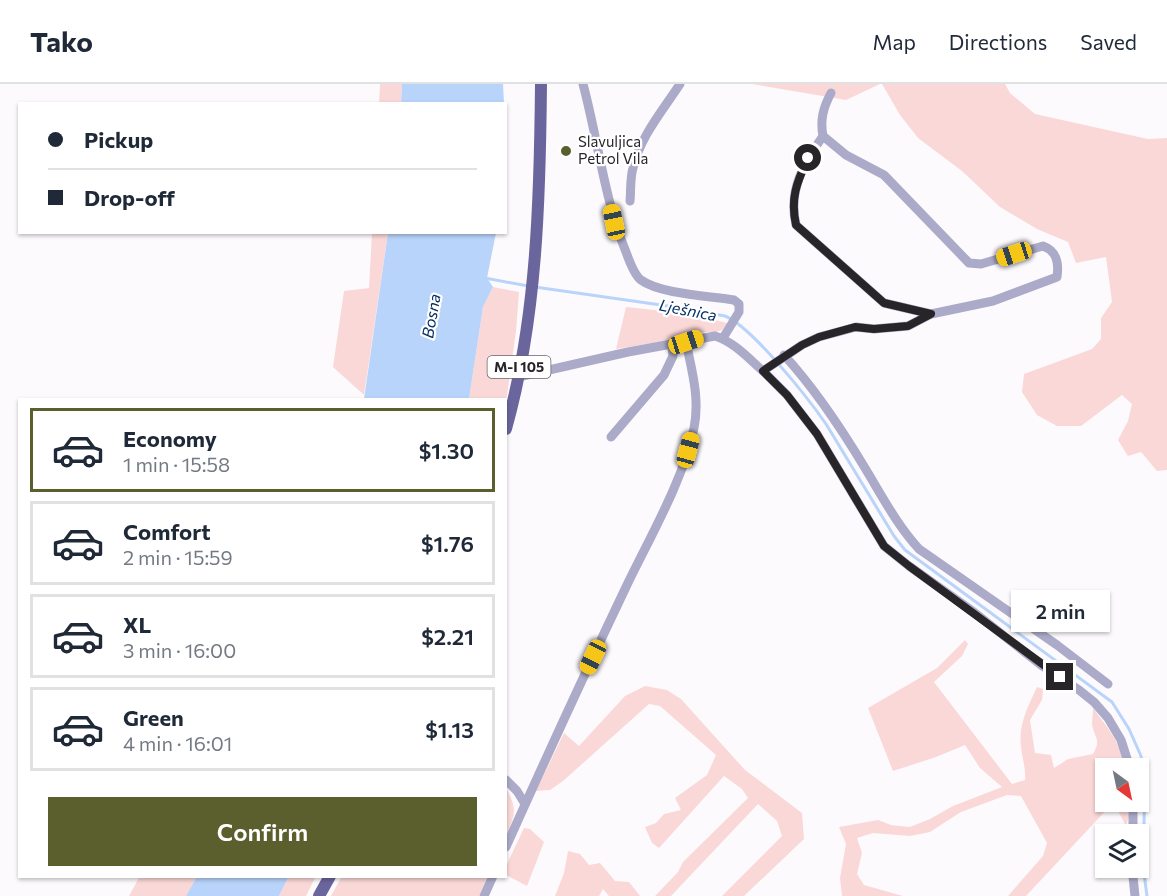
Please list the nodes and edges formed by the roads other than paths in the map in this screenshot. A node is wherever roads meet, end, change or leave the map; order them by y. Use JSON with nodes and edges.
{"nodes":[{"id":1,"x":541,"y":84,"type":"edge"},
{"id":2,"x":583,"y":84,"type":"edge"},
{"id":3,"x":680,"y":84,"type":"edge"},
{"id":4,"x":831,"y":93,"type":"dead end"},
{"id":5,"x":823,"y":136,"type":"junction"},
{"id":6,"x":630,"y":201,"type":"dead end"},
{"id":7,"x":931,"y":314,"type":"junction"},
{"id":8,"x":723,"y":338,"type":"junction"},
{"id":9,"x":686,"y":342,"type":"junction"},
{"id":10,"x":672,"y":345,"type":"junction"},
{"id":11,"x":783,"y":357,"type":"junction"},
{"id":12,"x":767,"y":369,"type":"junction"},
{"id":13,"x":518,"y":377,"type":"junction"},
{"id":14,"x":507,"y":425,"type":"edge"},
{"id":15,"x":611,"y":437,"type":"dead end"},
{"id":16,"x":1108,"y":684,"type":"dead end"},
{"id":17,"x":1127,"y":758,"type":"edge"},
{"id":18,"x":507,"y":781,"type":"edge"},
{"id":19,"x":525,"y":804,"type":"junction"},
{"id":20,"x":507,"y":845,"type":"edge"},
{"id":21,"x":329,"y":878,"type":"edge"},
{"id":22,"x":492,"y":878,"type":"edge"},
{"id":23,"x":1133,"y":878,"type":"edge"},
{"id":24,"x":320,"y":896,"type":"edge"},
{"id":25,"x":484,"y":896,"type":"edge"},
{"id":26,"x":1135,"y":896,"type":"edge"}],
"edges":[{"from":1,"to":13,"type":"main road","number":"M-I 105"},
{"from":2,"to":8,"type":"street"},
{"from":3,"to":6,"type":"street"},
{"from":4,"to":5,"type":"street"},
{"from":5,"to":7,"type":"street"},
{"from":5,"to":7,"type":"street"},
{"from":7,"to":11,"type":"street"},
{"from":8,"to":9,"type":"street"},
{"from":8,"to":12,"type":"street"},
{"from":9,"to":10,"type":"street"},
{"from":9,"to":19,"type":"street"},
{"from":10,"to":13,"type":"street"},
{"from":10,"to":15,"type":"street"},
{"from":11,"to":12,"type":"street"},
{"from":11,"to":16,"type":"street"},
{"from":12,"to":17,"type":"street"},
{"from":13,"to":14,"type":"main road","number":"M-I 105"},
{"from":18,"to":19,"type":"street"},
{"from":19,"to":20,"type":"street"},
{"from":21,"to":24,"type":"main road"},
{"from":22,"to":25,"type":"street"},
{"from":23,"to":26,"type":"street"}]}
